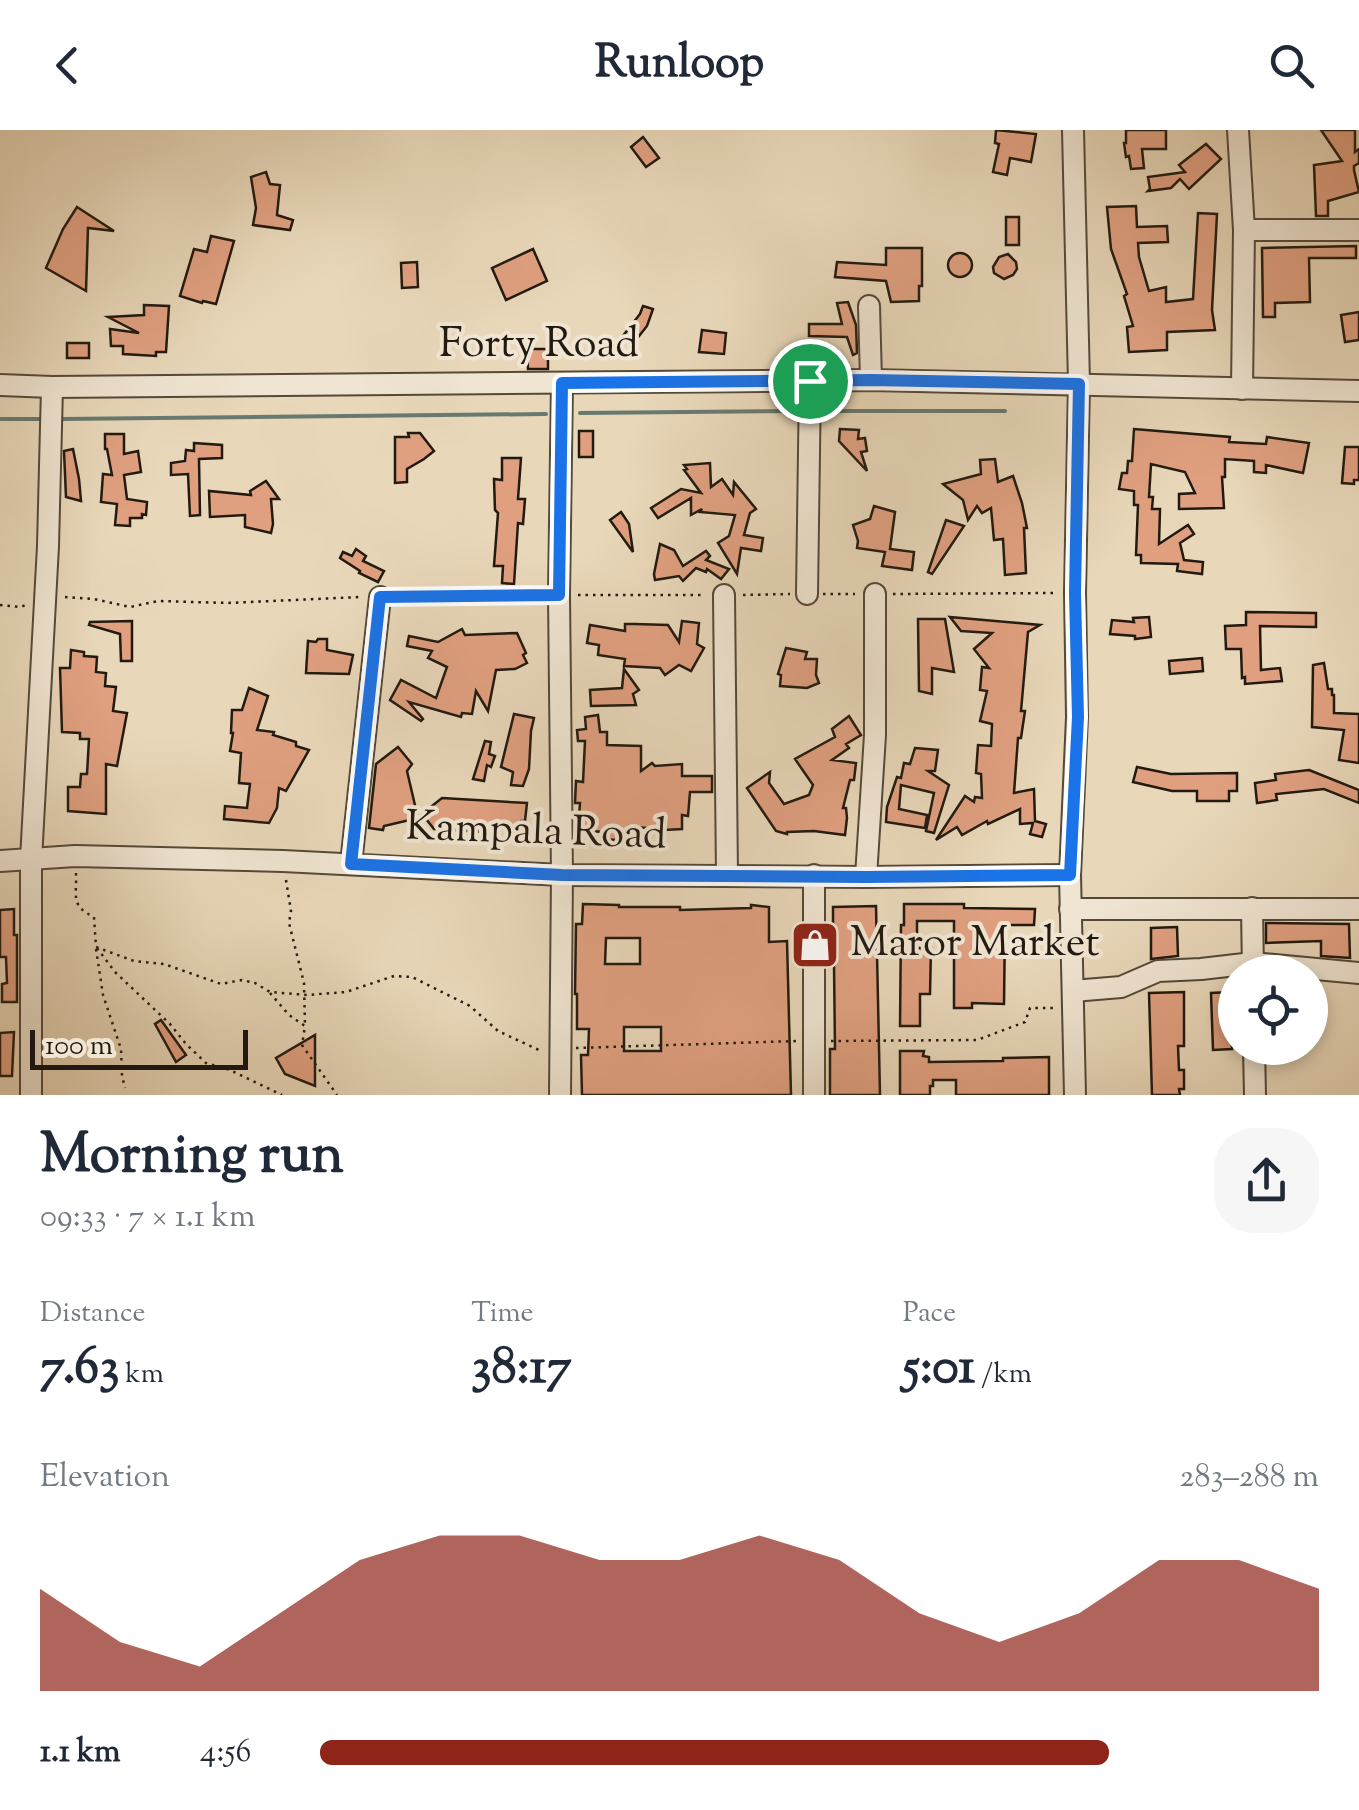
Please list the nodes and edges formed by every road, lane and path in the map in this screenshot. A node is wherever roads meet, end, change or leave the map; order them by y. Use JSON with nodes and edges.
{"nodes":[{"id":1,"x":1073,"y":130,"type":"edge"},
{"id":2,"x":1238,"y":130,"type":"edge"},
{"id":3,"x":1244,"y":230,"type":"junction"},
{"id":4,"x":1359,"y":230,"type":"edge"},
{"id":5,"x":869,"y":306,"type":"dead end"},
{"id":6,"x":871,"y":380,"type":"junction"},
{"id":7,"x":810,"y":381,"type":"junction"},
{"id":8,"x":562,"y":383,"type":"junction"},
{"id":9,"x":1079,"y":384,"type":"junction"},
{"id":10,"x":0,"y":385,"type":"edge"},
{"id":11,"x":52,"y":386,"type":"junction"},
{"id":12,"x":1242,"y":389,"type":"junction"},
{"id":13,"x":1359,"y":390,"type":"edge"},
{"id":14,"x":1075,"y":593,"type":"junction"},
{"id":15,"x":724,"y":594,"type":"junction"},
{"id":16,"x":807,"y":594,"type":"junction"},
{"id":17,"x":875,"y":594,"type":"junction"},
{"id":18,"x":559,"y":595,"type":"junction"},
{"id":19,"x":380,"y":597,"type":"junction"},
{"id":20,"x":45,"y":599,"type":"junction"},
{"id":21,"x":0,"y":605,"type":"edge"},
{"id":22,"x":76,"y":856,"type":"junction"},
{"id":23,"x":31,"y":860,"type":"junction"},
{"id":24,"x":0,"y":861,"type":"edge"},
{"id":25,"x":283,"y":861,"type":"junction"},
{"id":26,"x":351,"y":864,"type":"junction"},
{"id":27,"x":562,"y":875,"type":"junction"},
{"id":28,"x":727,"y":875,"type":"junction"},
{"id":29,"x":814,"y":875,"type":"junction"},
{"id":30,"x":1070,"y":875,"type":"junction"},
{"id":31,"x":866,"y":877,"type":"junction"},
{"id":32,"x":1252,"y":908,"type":"junction"},
{"id":33,"x":1359,"y":908,"type":"edge"},
{"id":34,"x":1070,"y":909,"type":"junction"},
{"id":35,"x":96,"y":947,"type":"junction"},
{"id":36,"x":1253,"y":955,"type":"edge"},
{"id":37,"x":1218,"y":969,"type":"edge"},
{"id":38,"x":1328,"y":972,"type":"edge"},
{"id":39,"x":1359,"y":973,"type":"edge"},
{"id":40,"x":270,"y":992,"type":"junction"},
{"id":41,"x":304,"y":994,"type":"junction"},
{"id":42,"x":1074,"y":999,"type":"junction"},
{"id":43,"x":305,"y":1026,"type":"junction"},
{"id":44,"x":814,"y":1041,"type":"junction"},
{"id":45,"x":559,"y":1056,"type":"junction"},
{"id":46,"x":1254,"y":1065,"type":"edge"},
{"id":47,"x":125,"y":1088,"type":"dead end"},
{"id":48,"x":30,"y":1095,"type":"edge"},
{"id":49,"x":282,"y":1095,"type":"edge"},
{"id":50,"x":337,"y":1095,"type":"edge"},
{"id":51,"x":560,"y":1095,"type":"edge"},
{"id":52,"x":814,"y":1095,"type":"edge"},
{"id":53,"x":1074,"y":1095,"type":"edge"},
{"id":54,"x":1254,"y":1095,"type":"edge"}],
"edges":[{"from":1,"to":9,"type":"street"},
{"from":2,"to":3,"type":"street"},
{"from":3,"to":4,"type":"street"},
{"from":3,"to":12,"type":"street"},
{"from":5,"to":6,"type":"street"},
{"from":6,"to":7,"type":"street","name":"Forty Road"},
{"from":6,"to":9,"type":"street","name":"Forty Road"},
{"from":7,"to":8,"type":"street","name":"Forty Road"},
{"from":7,"to":16,"type":"street"},
{"from":8,"to":11,"type":"street","name":"Forty Road"},
{"from":8,"to":18,"type":"street"},
{"from":9,"to":12,"type":"street","name":"Forty Road"},
{"from":9,"to":14,"type":"street"},
{"from":10,"to":11,"type":"street","name":"Forty Road"},
{"from":11,"to":20,"type":"street"},
{"from":12,"to":13,"type":"street","name":"Forty Road"},
{"from":14,"to":17,"type":"path"},
{"from":14,"to":30,"type":"street"},
{"from":15,"to":16,"type":"path"},
{"from":15,"to":18,"type":"path"},
{"from":15,"to":28,"type":"street"},
{"from":16,"to":17,"type":"path"},
{"from":17,"to":31,"type":"street"},
{"from":18,"to":19,"type":"path"},
{"from":18,"to":27,"type":"street"},
{"from":19,"to":20,"type":"path"},
{"from":19,"to":26,"type":"street"},
{"from":20,"to":21,"type":"path"},
{"from":20,"to":23,"type":"street"},
{"from":22,"to":23,"type":"street","name":"Kampala Road"},
{"from":22,"to":25,"type":"street","name":"Kampala Road"},
{"from":22,"to":35,"type":"path"},
{"from":23,"to":24,"type":"street","name":"Kampala Road"},
{"from":23,"to":48,"type":"street"},
{"from":25,"to":26,"type":"street","name":"Kampala Road"},
{"from":25,"to":41,"type":"path"},
{"from":26,"to":27,"type":"street","name":"Kampala Road"},
{"from":27,"to":28,"type":"street","name":"Kampala Road"},
{"from":27,"to":45,"type":"street"},
{"from":28,"to":29,"type":"street","name":"Kampala Road"},
{"from":29,"to":31,"type":"street","name":"Kampala Road"},
{"from":29,"to":44,"type":"street"},
{"from":30,"to":31,"type":"street","name":"Kampala Road"},
{"from":30,"to":34,"type":"street"},
{"from":32,"to":33,"type":"street"},
{"from":32,"to":34,"type":"street"},
{"from":32,"to":36,"type":"street"},
{"from":34,"to":42,"type":"street"},
{"from":35,"to":40,"type":"path"},
{"from":35,"to":47,"type":"path"},
{"from":35,"to":49,"type":"path"},
{"from":37,"to":42,"type":"street"},
{"from":38,"to":39,"type":"street"},
{"from":40,"to":41,"type":"path"},
{"from":40,"to":43,"type":"path"},
{"from":41,"to":43,"type":"path"},
{"from":41,"to":45,"type":"path"},
{"from":42,"to":44,"type":"path"},
{"from":42,"to":53,"type":"street"},
{"from":43,"to":50,"type":"path"},
{"from":44,"to":45,"type":"path"},
{"from":44,"to":52,"type":"street"},
{"from":45,"to":51,"type":"street"},
{"from":46,"to":54,"type":"street"}]}
